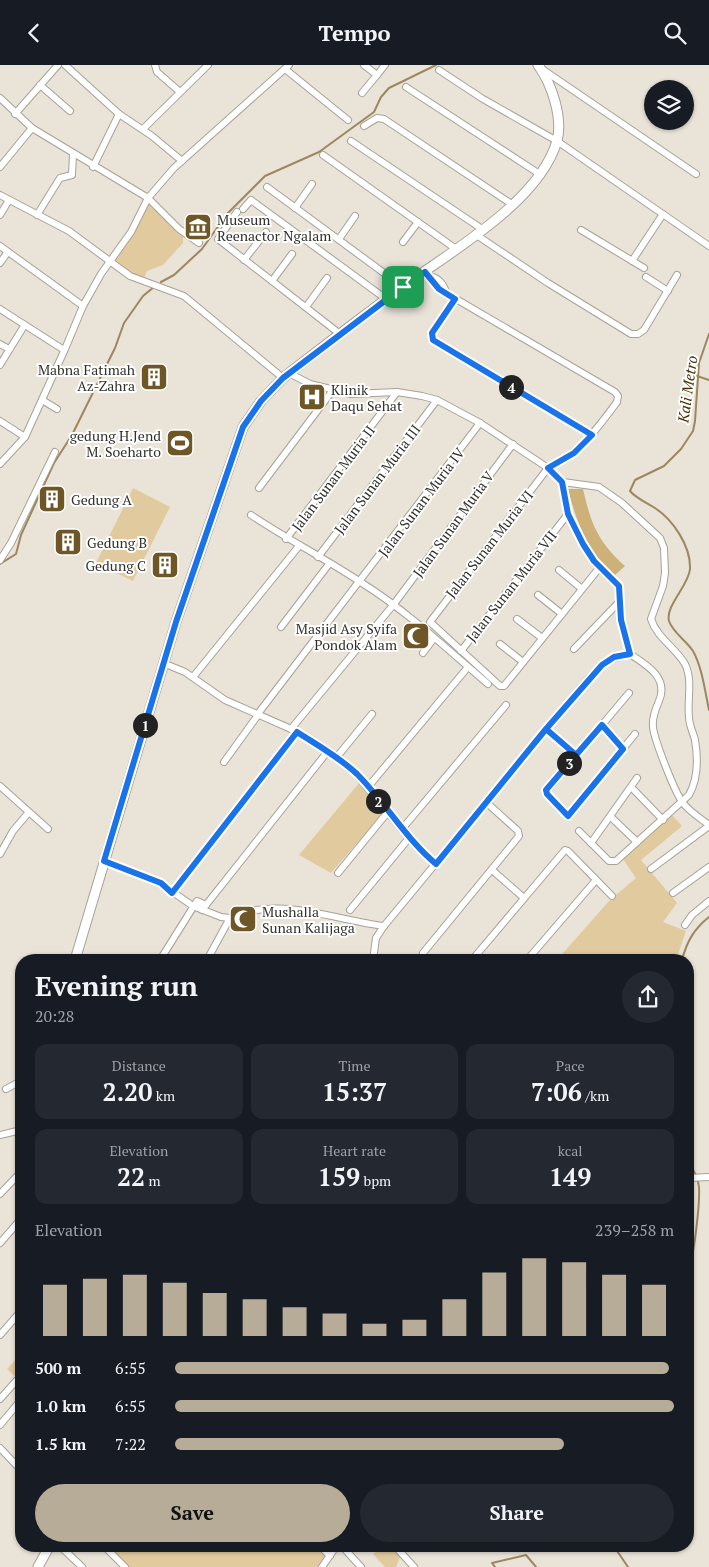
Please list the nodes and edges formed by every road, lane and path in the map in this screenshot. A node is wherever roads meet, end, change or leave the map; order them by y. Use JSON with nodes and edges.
{"nodes":[{"id":1,"x":58,"y":65,"type":"edge"},
{"id":2,"x":65,"y":65,"type":"edge"},
{"id":3,"x":155,"y":65,"type":"edge"},
{"id":4,"x":208,"y":65,"type":"edge"},
{"id":5,"x":364,"y":65,"type":"edge"},
{"id":6,"x":385,"y":65,"type":"edge"},
{"id":7,"x":539,"y":66,"type":"edge"},
{"id":8,"x":287,"y":67,"type":"edge"},
{"id":9,"x":439,"y":70,"type":"dead end"},
{"id":10,"x":377,"y":75,"type":"junction"},
{"id":11,"x":40,"y":85,"type":"junction"},
{"id":12,"x":406,"y":87,"type":"dead end"},
{"id":13,"x":180,"y":92,"type":"junction"},
{"id":14,"x":362,"y":93,"type":"dead end"},
{"id":15,"x":0,"y":97,"type":"edge"},
{"id":16,"x":70,"y":111,"type":"dead end"},
{"id":17,"x":15,"y":114,"type":"junction"},
{"id":18,"x":119,"y":114,"type":"junction"},
{"id":19,"x":348,"y":121,"type":"dead end"},
{"id":20,"x":364,"y":126,"type":"dead end"},
{"id":21,"x":32,"y":128,"type":"junction"},
{"id":22,"x":143,"y":129,"type":"junction"},
{"id":23,"x":351,"y":141,"type":"dead end"},
{"id":24,"x":557,"y":141,"type":"junction"},
{"id":25,"x":73,"y":154,"type":"junction"},
{"id":26,"x":323,"y":155,"type":"dead end"},
{"id":27,"x":182,"y":161,"type":"junction"},
{"id":28,"x":0,"y":167,"type":"edge"},
{"id":29,"x":94,"y":167,"type":"junction"},
{"id":30,"x":696,"y":174,"type":"dead end"},
{"id":31,"x":541,"y":175,"type":"junction"},
{"id":32,"x":312,"y":184,"type":"dead end"},
{"id":33,"x":267,"y":187,"type":"dead end"},
{"id":34,"x":0,"y":195,"type":"edge"},
{"id":35,"x":148,"y":198,"type":"junction"},
{"id":36,"x":9,"y":200,"type":"junction"},
{"id":37,"x":513,"y":205,"type":"junction"},
{"id":38,"x":295,"y":208,"type":"junction"},
{"id":39,"x":663,"y":214,"type":"junction"},
{"id":40,"x":0,"y":215,"type":"edge"},
{"id":41,"x":37,"y":215,"type":"junction"},
{"id":42,"x":354,"y":215,"type":"dead end"},
{"id":43,"x":418,"y":222,"type":"junction"},
{"id":44,"x":581,"y":229,"type":"dead end"},
{"id":45,"x":266,"y":232,"type":"dead end"},
{"id":46,"x":479,"y":232,"type":"junction"},
{"id":47,"x":339,"y":239,"type":"junction"},
{"id":48,"x":403,"y":242,"type":"dead end"},
{"id":49,"x":199,"y":243,"type":"dead end"},
{"id":50,"x":0,"y":246,"type":"edge"},
{"id":51,"x":709,"y":246,"type":"edge"},
{"id":52,"x":456,"y":249,"type":"junction"},
{"id":53,"x":7,"y":253,"type":"junction"},
{"id":54,"x":292,"y":254,"type":"dead end"},
{"id":55,"x":110,"y":260,"type":"junction"},
{"id":56,"x":244,"y":260,"type":"junction"},
{"id":57,"x":632,"y":261,"type":"junction"},
{"id":58,"x":0,"y":263,"type":"edge"},
{"id":59,"x":644,"y":268,"type":"dead end"},
{"id":60,"x":426,"y":274,"type":"junction"},
{"id":61,"x":677,"y":275,"type":"dead end"},
{"id":62,"x":646,"y":277,"type":"dead end"},
{"id":63,"x":327,"y":278,"type":"dead end"},
{"id":64,"x":272,"y":281,"type":"junction"},
{"id":65,"x":403,"y":287,"type":"junction"},
{"id":66,"x":668,"y":291,"type":"junction"},
{"id":67,"x":386,"y":299,"type":"junction"},
{"id":68,"x":455,"y":299,"type":"junction"},
{"id":69,"x":83,"y":305,"type":"junction"},
{"id":70,"x":306,"y":307,"type":"junction"},
{"id":71,"x":0,"y":309,"type":"edge"},
{"id":72,"x":24,"y":326,"type":"junction"},
{"id":73,"x":340,"y":334,"type":"junction"},
{"id":74,"x":0,"y":344,"type":"edge"},
{"id":75,"x":9,"y":349,"type":"junction"},
{"id":76,"x":64,"y":350,"type":"junction"},
{"id":77,"x":0,"y":365,"type":"edge"},
{"id":78,"x":286,"y":375,"type":"junction"},
{"id":79,"x":333,"y":390,"type":"junction"},
{"id":80,"x":397,"y":392,"type":"junction"},
{"id":81,"x":42,"y":400,"type":"junction"},
{"id":82,"x":437,"y":400,"type":"junction"},
{"id":83,"x":57,"y":409,"type":"dead end"},
{"id":84,"x":0,"y":421,"type":"edge"},
{"id":85,"x":480,"y":423,"type":"junction"},
{"id":86,"x":592,"y":435,"type":"junction"},
{"id":87,"x":25,"y":437,"type":"junction"},
{"id":88,"x":513,"y":443,"type":"junction"},
{"id":89,"x":55,"y":453,"type":"dead end"},
{"id":90,"x":0,"y":464,"type":"edge"},
{"id":91,"x":548,"y":468,"type":"junction"},
{"id":92,"x":562,"y":482,"type":"junction"},
{"id":93,"x":260,"y":488,"type":"dead end"},
{"id":94,"x":568,"y":514,"type":"junction"},
{"id":95,"x":251,"y":515,"type":"dead end"},
{"id":96,"x":286,"y":539,"type":"junction"},
{"id":97,"x":299,"y":547,"type":"junction"},
{"id":98,"x":318,"y":557,"type":"junction"},
{"id":99,"x":0,"y":560,"type":"edge"},
{"id":100,"x":329,"y":564,"type":"junction"},
{"id":101,"x":600,"y":567,"type":"junction"},
{"id":102,"x":559,"y":571,"type":"dead end"},
{"id":103,"x":361,"y":581,"type":"junction"},
{"id":104,"x":582,"y":589,"type":"junction"},
{"id":105,"x":538,"y":595,"type":"dead end"},
{"id":106,"x":620,"y":601,"type":"junction"},
{"id":107,"x":394,"y":604,"type":"junction"},
{"id":108,"x":562,"y":614,"type":"junction"},
{"id":109,"x":518,"y":619,"type":"dead end"},
{"id":110,"x":281,"y":627,"type":"dead end"},
{"id":111,"x":434,"y":639,"type":"junction"},
{"id":112,"x":542,"y":639,"type":"junction"},
{"id":113,"x":500,"y":644,"type":"dead end"},
{"id":114,"x":574,"y":649,"type":"dead end"},
{"id":115,"x":461,"y":651,"type":"junction"},
{"id":116,"x":422,"y":653,"type":"dead end"},
{"id":117,"x":630,"y":654,"type":"junction"},
{"id":118,"x":523,"y":662,"type":"junction"},
{"id":119,"x":163,"y":663,"type":"junction"},
{"id":120,"x":468,"y":667,"type":"junction"},
{"id":121,"x":194,"y":676,"type":"junction"},
{"id":122,"x":488,"y":684,"type":"dead end"},
{"id":123,"x":629,"y":693,"type":"dead end"},
{"id":124,"x":506,"y":705,"type":"dead end"},
{"id":125,"x":372,"y":714,"type":"dead end"},
{"id":126,"x":258,"y":715,"type":"junction"},
{"id":127,"x":602,"y":725,"type":"junction"},
{"id":128,"x":294,"y":728,"type":"junction"},
{"id":129,"x":546,"y":729,"type":"junction"},
{"id":130,"x":635,"y":734,"type":"dead end"},
{"id":131,"x":623,"y":749,"type":"junction"},
{"id":132,"x":328,"y":751,"type":"junction"},
{"id":133,"x":576,"y":755,"type":"junction"},
{"id":134,"x":336,"y":758,"type":"junction"},
{"id":135,"x":224,"y":762,"type":"dead end"},
{"id":136,"x":637,"y":778,"type":"dead end"},
{"id":137,"x":0,"y":786,"type":"edge"},
{"id":138,"x":368,"y":787,"type":"junction"},
{"id":139,"x":634,"y":789,"type":"dead end"},
{"id":140,"x":487,"y":803,"type":"junction"},
{"id":141,"x":683,"y":803,"type":"junction"},
{"id":142,"x":29,"y":812,"type":"junction"},
{"id":143,"x":387,"y":813,"type":"junction"},
{"id":144,"x":613,"y":819,"type":"dead end"},
{"id":145,"x":663,"y":820,"type":"junction"},
{"id":146,"x":709,"y":826,"type":"edge"},
{"id":147,"x":48,"y":829,"type":"dead end"},
{"id":148,"x":402,"y":829,"type":"junction"},
{"id":149,"x":579,"y":831,"type":"dead end"},
{"id":150,"x":409,"y":838,"type":"junction"},
{"id":151,"x":3,"y":842,"type":"edge"},
{"id":152,"x":637,"y":842,"type":"junction"},
{"id":153,"x":591,"y":843,"type":"junction"},
{"id":154,"x":0,"y":854,"type":"edge"},
{"id":155,"x":104,"y":861,"type":"junction"},
{"id":156,"x":436,"y":864,"type":"junction"},
{"id":157,"x":709,"y":867,"type":"edge"},
{"id":158,"x":651,"y":869,"type":"dead end"},
{"id":159,"x":492,"y":870,"type":"junction"},
{"id":160,"x":338,"y":873,"type":"dead end"},
{"id":161,"x":596,"y":880,"type":"junction"},
{"id":162,"x":172,"y":893,"type":"junction"},
{"id":163,"x":673,"y":893,"type":"dead end"},
{"id":164,"x":612,"y":896,"type":"dead end"},
{"id":165,"x":524,"y":899,"type":"junction"},
{"id":166,"x":709,"y":901,"type":"edge"},
{"id":167,"x":193,"y":907,"type":"junction"},
{"id":168,"x":204,"y":907,"type":"junction"},
{"id":169,"x":350,"y":910,"type":"dead end"},
{"id":170,"x":230,"y":918,"type":"junction"},
{"id":171,"x":685,"y":925,"type":"dead end"},
{"id":172,"x":384,"y":926,"type":"junction"},
{"id":173,"x":423,"y":953,"type":"dead end"},
{"id":174,"x":77,"y":954,"type":"edge"},
{"id":175,"x":164,"y":954,"type":"edge"},
{"id":176,"x":210,"y":954,"type":"edge"},
{"id":177,"x":374,"y":954,"type":"edge"},
{"id":178,"x":477,"y":954,"type":"edge"},
{"id":179,"x":532,"y":954,"type":"edge"},
{"id":180,"x":15,"y":1084,"type":"edge"},
{"id":181,"x":6,"y":1089,"type":"dead end"},
{"id":182,"x":15,"y":1131,"type":"edge"},
{"id":183,"x":0,"y":1135,"type":"edge"},
{"id":184,"x":707,"y":1177,"type":"edge"},
{"id":185,"x":15,"y":1178,"type":"edge"},
{"id":186,"x":694,"y":1178,"type":"edge"},
{"id":187,"x":0,"y":1194,"type":"edge"},
{"id":188,"x":15,"y":1226,"type":"edge"},
{"id":189,"x":0,"y":1243,"type":"edge"},
{"id":190,"x":15,"y":1318,"type":"edge"},
{"id":191,"x":0,"y":1335,"type":"edge"},
{"id":192,"x":15,"y":1382,"type":"edge"},
{"id":193,"x":0,"y":1399,"type":"edge"},
{"id":194,"x":15,"y":1407,"type":"edge"},
{"id":195,"x":0,"y":1425,"type":"edge"},
{"id":196,"x":0,"y":1448,"type":"edge"},
{"id":197,"x":15,"y":1464,"type":"edge"},
{"id":198,"x":46,"y":1552,"type":"edge"},
{"id":199,"x":66,"y":1552,"type":"edge"},
{"id":200,"x":110,"y":1552,"type":"edge"},
{"id":201,"x":330,"y":1552,"type":"edge"},
{"id":202,"x":346,"y":1552,"type":"edge"},
{"id":203,"x":400,"y":1552,"type":"edge"},
{"id":204,"x":328,"y":1554,"type":"joint"},
{"id":205,"x":38,"y":1567,"type":"edge"},
{"id":206,"x":82,"y":1567,"type":"edge"},
{"id":207,"x":124,"y":1567,"type":"edge"},
{"id":208,"x":322,"y":1567,"type":"edge"},
{"id":209,"x":361,"y":1567,"type":"edge"},
{"id":210,"x":414,"y":1567,"type":"edge"}],
"edges":[{"from":1,"to":11,"type":"street"},
{"from":2,"to":18,"type":"street"},
{"from":3,"to":13,"type":"street"},
{"from":4,"to":13,"type":"street"},
{"from":5,"to":10,"type":"street"},
{"from":6,"to":10,"type":"street"},
{"from":7,"to":24,"type":"main road"},
{"from":7,"to":30,"type":"street"},
{"from":8,"to":19,"type":"street"},
{"from":8,"to":27,"type":"street"},
{"from":9,"to":24,"type":"street"},
{"from":10,"to":14,"type":"street"},
{"from":11,"to":16,"type":"street"},
{"from":11,"to":17,"type":"street"},
{"from":12,"to":31,"type":"street"},
{"from":13,"to":22,"type":"street"},
{"from":15,"to":17,"type":"street"},
{"from":17,"to":21,"type":"street"},
{"from":18,"to":22,"type":"street"},
{"from":18,"to":29,"type":"street"},
{"from":20,"to":37,"type":"street"},
{"from":21,"to":25,"type":"street"},
{"from":21,"to":28,"type":"street"},
{"from":22,"to":27,"type":"street"},
{"from":23,"to":46,"type":"street"},
{"from":24,"to":31,"type":"main road"},
{"from":24,"to":39,"type":"street"},
{"from":25,"to":29,"type":"street"},
{"from":25,"to":41,"type":"street"},
{"from":26,"to":43,"type":"street"},
{"from":27,"to":35,"type":"street"},
{"from":29,"to":35,"type":"street"},
{"from":31,"to":37,"type":"main road"},
{"from":32,"to":38,"type":"street"},
{"from":33,"to":38,"type":"street"},
{"from":34,"to":36,"type":"street"},
{"from":35,"to":49,"type":"street"},
{"from":35,"to":55,"type":"street"},
{"from":36,"to":40,"type":"street"},
{"from":36,"to":41,"type":"street"},
{"from":37,"to":46,"type":"main road"},
{"from":38,"to":47,"type":"street"},
{"from":39,"to":51,"type":"street"},
{"from":39,"to":57,"type":"street"},
{"from":41,"to":55,"type":"street"},
{"from":42,"to":47,"type":"street"},
{"from":43,"to":48,"type":"street"},
{"from":43,"to":52,"type":"street"},
{"from":44,"to":57,"type":"street"},
{"from":45,"to":56,"type":"street"},
{"from":46,"to":52,"type":"main road"},
{"from":46,"to":66,"type":"street"},
{"from":47,"to":65,"type":"street"},
{"from":50,"to":53,"type":"street"},
{"from":52,"to":60,"type":"main road"},
{"from":53,"to":58,"type":"street"},
{"from":53,"to":69,"type":"street"},
{"from":54,"to":64,"type":"street"},
{"from":55,"to":69,"type":"street"},
{"from":55,"to":78,"type":"street"},
{"from":56,"to":64,"type":"street"},
{"from":56,"to":67,"type":"street"},
{"from":57,"to":59,"type":"street"},
{"from":60,"to":65,"type":"main road"},
{"from":60,"to":68,"type":"street"},
{"from":61,"to":66,"type":"street"},
{"from":62,"to":66,"type":"street"},
{"from":63,"to":70,"type":"street"},
{"from":64,"to":70,"type":"street"},
{"from":65,"to":67,"type":"main road"},
{"from":67,"to":73,"type":"main road"},
{"from":68,"to":86,"type":"street"},
{"from":68,"to":86,"type":"street"},
{"from":69,"to":76,"type":"street"},
{"from":70,"to":73,"type":"street"},
{"from":71,"to":72,"type":"street"},
{"from":72,"to":75,"type":"street"},
{"from":72,"to":76,"type":"street"},
{"from":73,"to":78,"type":"main road"},
{"from":74,"to":75,"type":"street"},
{"from":75,"to":77,"type":"street"},
{"from":76,"to":81,"type":"street"},
{"from":78,"to":79,"type":"street"},
{"from":78,"to":119,"type":"main road"},
{"from":79,"to":80,"type":"street"},
{"from":79,"to":93,"type":"street"},
{"from":80,"to":82,"type":"street"},
{"from":80,"to":96,"type":"street","name":"Jalan Sunan Muria II"},
{"from":81,"to":83,"type":"street"},
{"from":81,"to":87,"type":"street"},
{"from":82,"to":85,"type":"street"},
{"from":82,"to":98,"type":"street","name":"Jalan Sunan Muria III"},
{"from":84,"to":87,"type":"street"},
{"from":85,"to":88,"type":"street"},
{"from":85,"to":103,"type":"street","name":"Jalan Sunan Muria IV"},
{"from":86,"to":91,"type":"street"},
{"from":87,"to":90,"type":"street"},
{"from":88,"to":91,"type":"street"},
{"from":88,"to":107,"type":"street","name":"Jalan Sunan Muria V"},
{"from":89,"to":99,"type":"street"},
{"from":91,"to":92,"type":"street"},
{"from":91,"to":115,"type":"street","name":"Jalan Sunan Muria VI"},
{"from":92,"to":94,"type":"street"},
{"from":92,"to":141,"type":"street"},
{"from":94,"to":101,"type":"street"},
{"from":94,"to":115,"type":"street","name":"Jalan Sunan Muria VII"},
{"from":95,"to":96,"type":"street"},
{"from":96,"to":97,"type":"street"},
{"from":97,"to":98,"type":"street"},
{"from":97,"to":121,"type":"street"},
{"from":98,"to":100,"type":"street"},
{"from":100,"to":103,"type":"street"},
{"from":100,"to":110,"type":"street"},
{"from":101,"to":104,"type":"street"},
{"from":101,"to":106,"type":"street"},
{"from":102,"to":104,"type":"street"},
{"from":103,"to":107,"type":"street"},
{"from":103,"to":126,"type":"street","name":"Jalan Sunan Muria IV"},
{"from":104,"to":108,"type":"street"},
{"from":105,"to":108,"type":"street"},
{"from":106,"to":114,"type":"street"},
{"from":106,"to":117,"type":"street"},
{"from":107,"to":111,"type":"street"},
{"from":107,"to":128,"type":"street","name":"Jalan Sunan Muria V"},
{"from":108,"to":112,"type":"street"},
{"from":109,"to":112,"type":"street"},
{"from":111,"to":116,"type":"street"},
{"from":111,"to":120,"type":"street"},
{"from":112,"to":118,"type":"street"},
{"from":113,"to":118,"type":"street"},
{"from":115,"to":118,"type":"street"},
{"from":117,"to":129,"type":"street"},
{"from":117,"to":141,"type":"street"},
{"from":119,"to":121,"type":"street"},
{"from":119,"to":155,"type":"main road"},
{"from":120,"to":122,"type":"street"},
{"from":120,"to":138,"type":"street"},
{"from":121,"to":126,"type":"street"},
{"from":123,"to":127,"type":"street"},
{"from":124,"to":148,"type":"street"},
{"from":125,"to":134,"type":"street"},
{"from":126,"to":128,"type":"street"},
{"from":126,"to":135,"type":"street","name":"Jalan Sunan Muria IV"},
{"from":127,"to":131,"type":"street"},
{"from":127,"to":133,"type":"street"},
{"from":128,"to":132,"type":"street"},
{"from":128,"to":162,"type":"street","name":"Jalan Sunan Muria V"},
{"from":129,"to":133,"type":"street"},
{"from":129,"to":140,"type":"street"},
{"from":130,"to":131,"type":"street"},
{"from":131,"to":133,"type":"street"},
{"from":132,"to":134,"type":"street"},
{"from":132,"to":168,"type":"street"},
{"from":134,"to":138,"type":"street"},
{"from":136,"to":153,"type":"street"},
{"from":137,"to":142,"type":"street"},
{"from":138,"to":143,"type":"street"},
{"from":139,"to":145,"type":"street"},
{"from":140,"to":156,"type":"street"},
{"from":140,"to":159,"type":"street"},
{"from":141,"to":145,"type":"street"},
{"from":141,"to":146,"type":"street"},
{"from":142,"to":147,"type":"street"},
{"from":142,"to":151,"type":"street"},
{"from":143,"to":148,"type":"street"},
{"from":143,"to":160,"type":"street"},
{"from":144,"to":152,"type":"street"},
{"from":145,"to":152,"type":"street"},
{"from":146,"to":158,"type":"street"},
{"from":148,"to":150,"type":"street"},
{"from":149,"to":153,"type":"street"},
{"from":150,"to":156,"type":"street"},
{"from":150,"to":169,"type":"street"},
{"from":151,"to":154,"type":"street"},
{"from":152,"to":153,"type":"street"},
{"from":155,"to":162,"type":"street"},
{"from":155,"to":174,"type":"main road"},
{"from":156,"to":172,"type":"street"},
{"from":157,"to":163,"type":"street"},
{"from":159,"to":165,"type":"street"},
{"from":159,"to":173,"type":"street"},
{"from":161,"to":164,"type":"street"},
{"from":161,"to":165,"type":"street"},
{"from":161,"to":179,"type":"street"},
{"from":162,"to":167,"type":"street"},
{"from":165,"to":178,"type":"street"},
{"from":166,"to":171,"type":"street"},
{"from":167,"to":168,"type":"street"},
{"from":167,"to":175,"type":"street"},
{"from":168,"to":170,"type":"street"},
{"from":170,"to":172,"type":"street"},
{"from":170,"to":176,"type":"street"},
{"from":172,"to":177,"type":"street"},
{"from":180,"to":181,"type":"street"},
{"from":182,"to":183,"type":"street"},
{"from":184,"to":186,"type":"street"},
{"from":185,"to":187,"type":"street"},
{"from":188,"to":189,"type":"street"},
{"from":190,"to":191,"type":"street"},
{"from":192,"to":193,"type":"street"},
{"from":194,"to":195,"type":"street"},
{"from":196,"to":197,"type":"street"},
{"from":198,"to":205,"type":"main road"},
{"from":199,"to":206,"type":"street"},
{"from":200,"to":207,"type":"street"},
{"from":201,"to":204,"type":"street"},
{"from":202,"to":209,"type":"street"},
{"from":203,"to":210,"type":"street"},
{"from":204,"to":208,"type":"street"}]}
